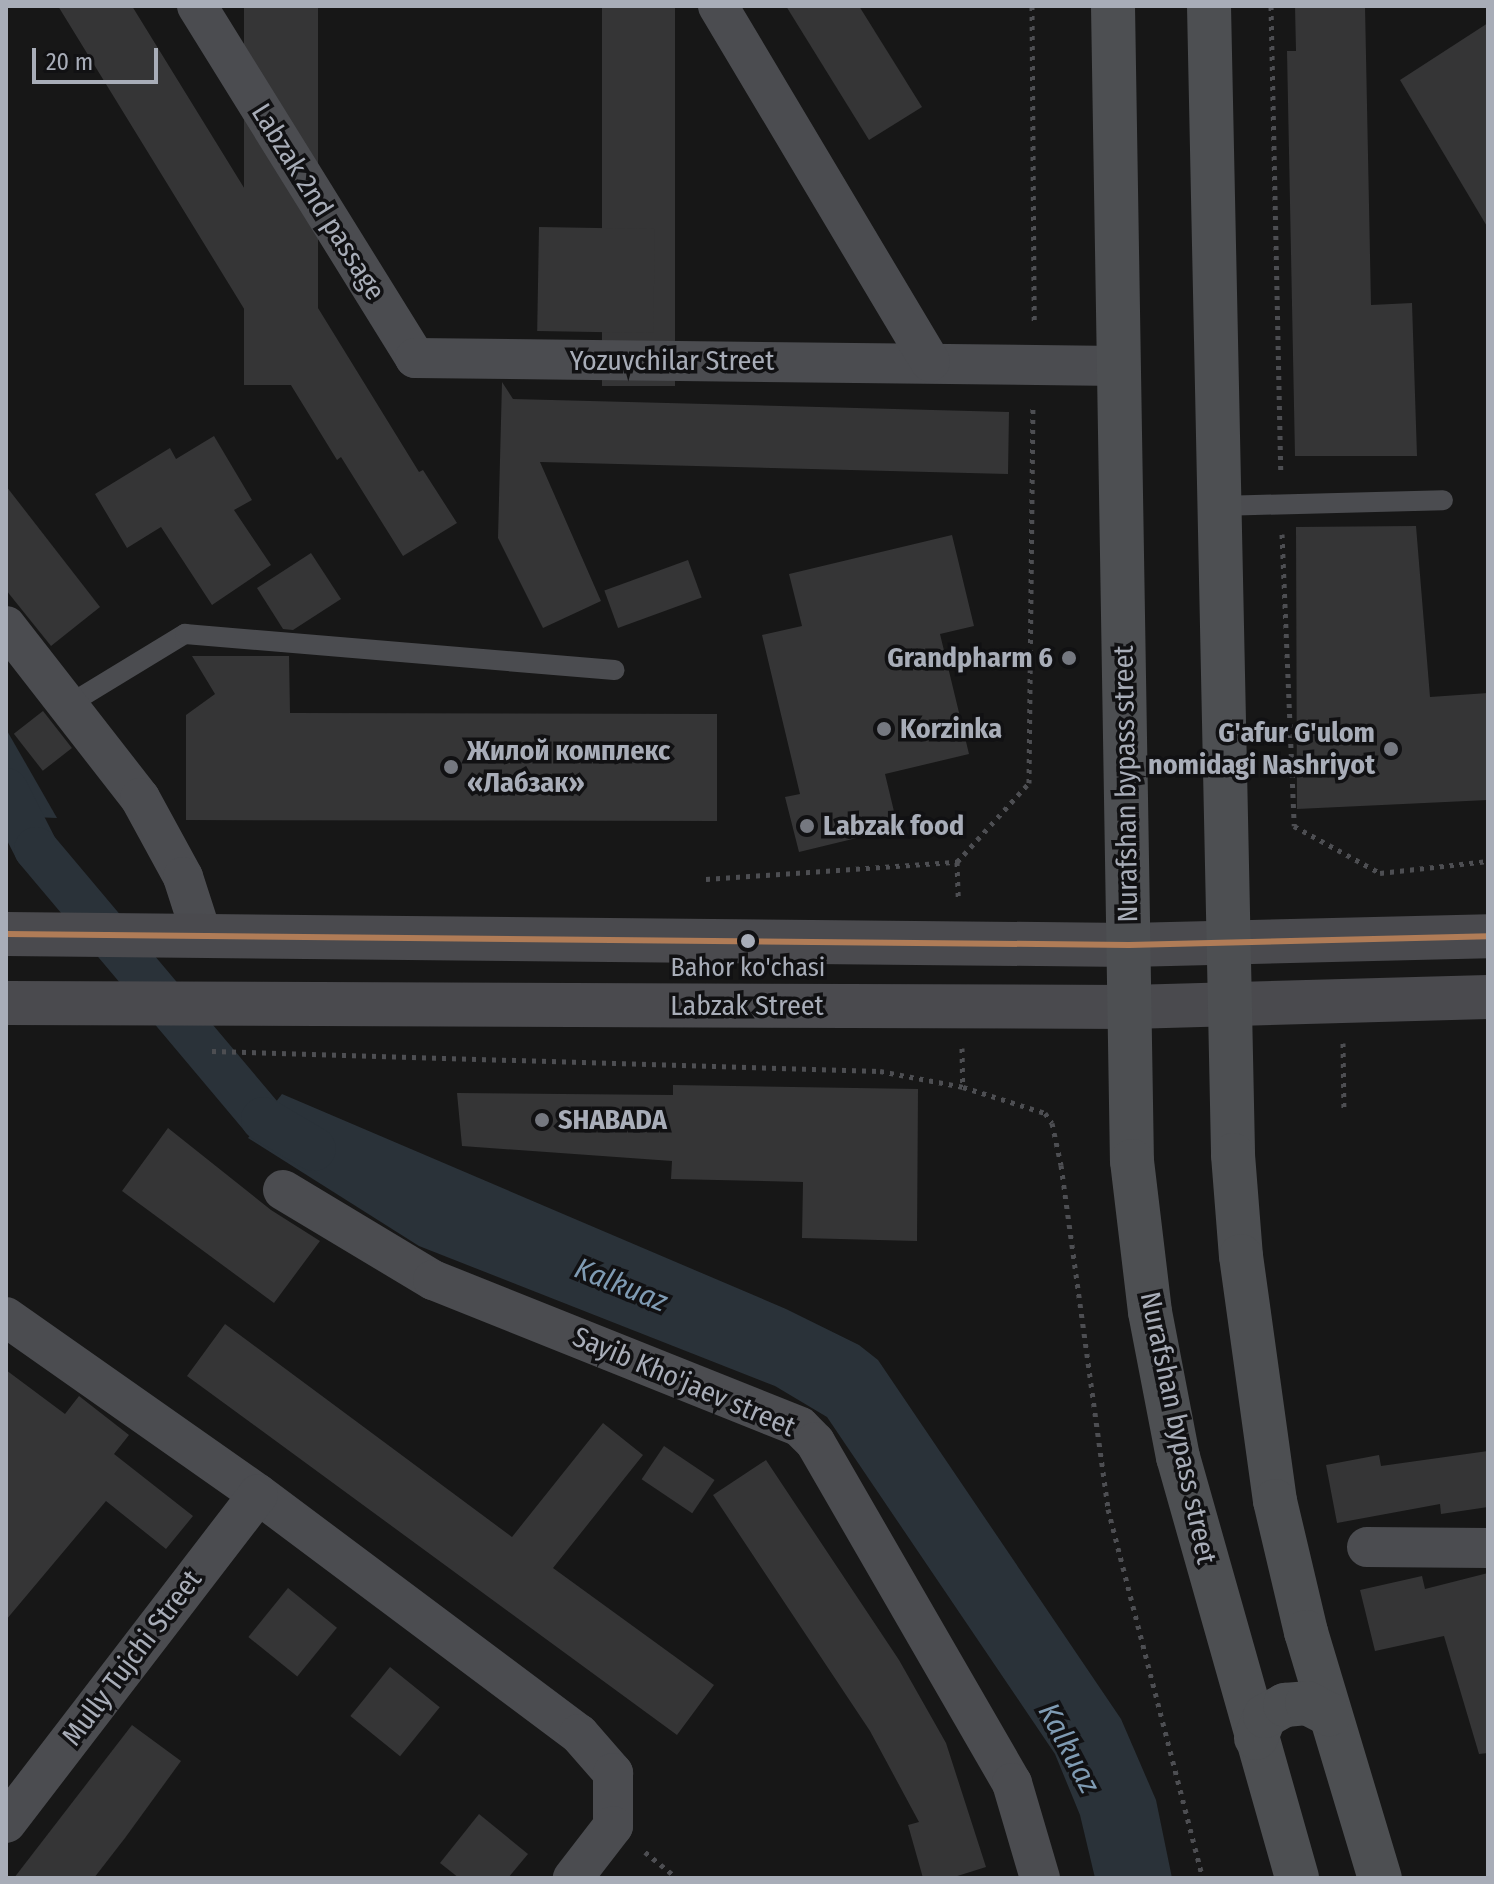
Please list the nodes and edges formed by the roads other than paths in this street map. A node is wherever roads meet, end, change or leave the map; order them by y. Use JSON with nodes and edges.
{"nodes":[{"id":1,"x":197,"y":6,"type":"edge"},
{"id":2,"x":718,"y":6,"type":"edge"},
{"id":3,"x":1113,"y":6,"type":"edge"},
{"id":4,"x":1209,"y":6,"type":"edge"},
{"id":5,"x":415,"y":358,"type":"joint"},
{"id":6,"x":930,"y":362,"type":"junction"},
{"id":7,"x":1119,"y":366,"type":"junction"},
{"id":8,"x":1443,"y":500,"type":"dead end"},
{"id":9,"x":1219,"y":506,"type":"junction"},
{"id":10,"x":6,"y":626,"type":"edge"},
{"id":11,"x":614,"y":670,"type":"dead end"},
{"id":12,"x":68,"y":705,"type":"junction"},
{"id":13,"x":6,"y":934,"type":"edge"},
{"id":14,"x":202,"y":936,"type":"junction"},
{"id":15,"x":1488,"y":936,"type":"edge"},
{"id":16,"x":1229,"y":944,"type":"junction"},
{"id":17,"x":1129,"y":945,"type":"junction"},
{"id":18,"x":1488,"y":997,"type":"edge"},
{"id":19,"x":6,"y":1003,"type":"edge"},
{"id":20,"x":1230,"y":1005,"type":"junction"},
{"id":21,"x":1130,"y":1007,"type":"junction"},
{"id":22,"x":283,"y":1190,"type":"dead end"},
{"id":23,"x":6,"y":1317,"type":"edge"},
{"id":24,"x":258,"y":1494,"type":"junction"},
{"id":25,"x":1367,"y":1547,"type":"dead end"},
{"id":26,"x":1488,"y":1548,"type":"edge"},
{"id":27,"x":1329,"y":1714,"type":"junction"},
{"id":28,"x":1256,"y":1738,"type":"junction"},
{"id":29,"x":6,"y":1823,"type":"edge"},
{"id":30,"x":573,"y":1878,"type":"edge"},
{"id":31,"x":1040,"y":1878,"type":"edge"},
{"id":32,"x":1297,"y":1878,"type":"edge"},
{"id":33,"x":1380,"y":1878,"type":"edge"}],
"edges":[{"from":1,"to":5,"type":"street","name":"Labzak 2nd passage"},
{"from":2,"to":6,"type":"street"},
{"from":3,"to":7,"type":"main road","name":"Nurafshan bypass street"},
{"from":4,"to":9,"type":"main road"},
{"from":5,"to":6,"type":"street","name":"Yozuvchilar Street"},
{"from":6,"to":7,"type":"street","name":"Yozuvchilar Street"},
{"from":7,"to":17,"type":"main road","name":"Nurafshan bypass street"},
{"from":8,"to":9,"type":"lane"},
{"from":9,"to":16,"type":"main road"},
{"from":10,"to":12,"type":"street"},
{"from":11,"to":12,"type":"lane"},
{"from":12,"to":14,"type":"street"},
{"from":13,"to":14,"type":"main road"},
{"from":14,"to":17,"type":"main road"},
{"from":15,"to":16,"type":"main road"},
{"from":16,"to":17,"type":"main road"},
{"from":16,"to":20,"type":"main road"},
{"from":17,"to":21,"type":"main road","name":"Nurafshan bypass street"},
{"from":18,"to":20,"type":"main road","name":"Labzak Street"},
{"from":19,"to":21,"type":"main road","name":"Labzak Street"},
{"from":20,"to":21,"type":"main road","name":"Labzak Street"},
{"from":20,"to":27,"type":"main road"},
{"from":21,"to":28,"type":"main road","name":"Nurafshan bypass street"},
{"from":22,"to":31,"type":"street","name":"Sayib Kho'jaev street"},
{"from":23,"to":24,"type":"street"},
{"from":24,"to":29,"type":"street","name":"Mully Tujchi Street"},
{"from":24,"to":30,"type":"street"},
{"from":25,"to":26,"type":"street"},
{"from":27,"to":28,"type":"main road"},
{"from":27,"to":33,"type":"main road"},
{"from":28,"to":32,"type":"main road","name":"Nurafshan bypass street"}]}
